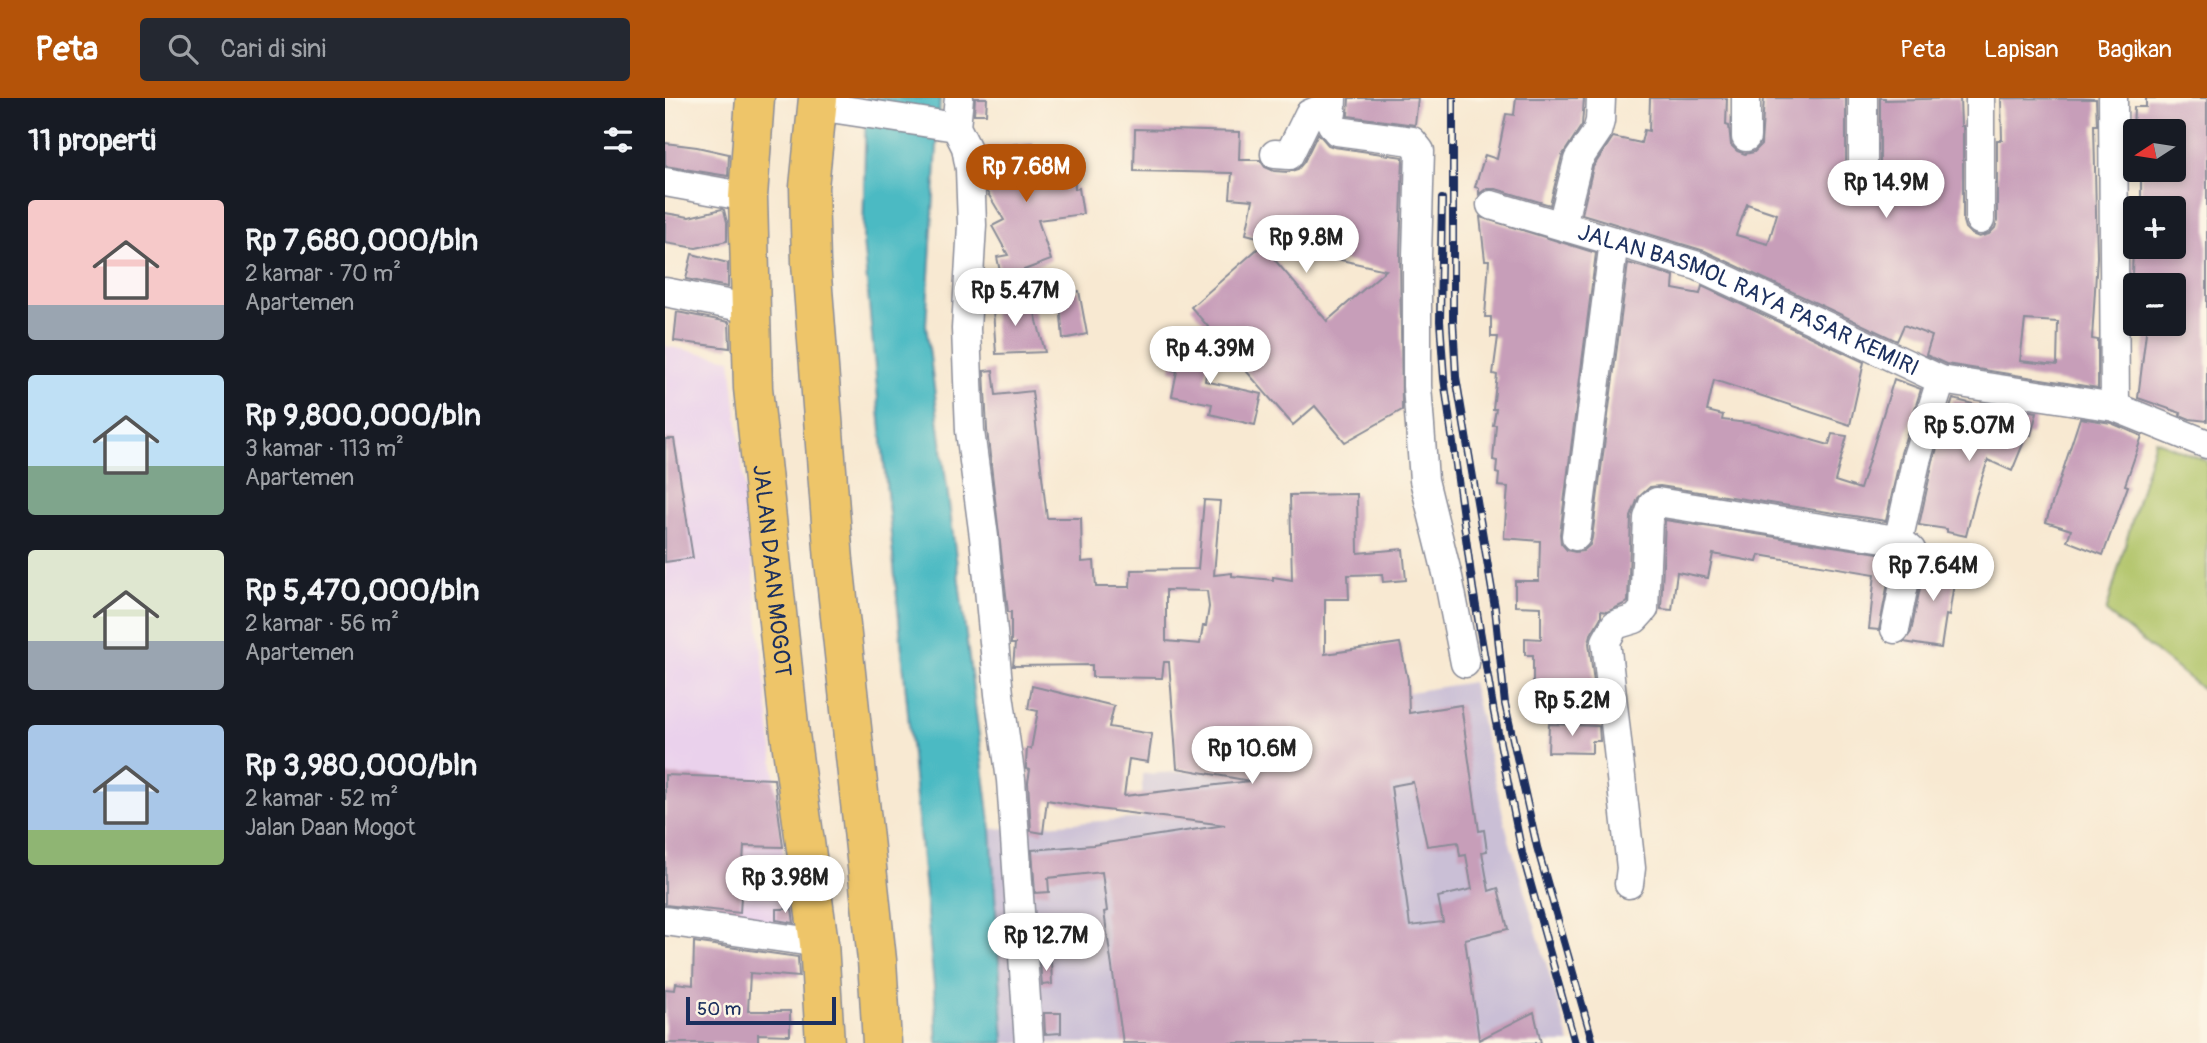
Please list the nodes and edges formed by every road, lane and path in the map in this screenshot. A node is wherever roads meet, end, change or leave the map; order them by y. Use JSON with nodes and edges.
{"nodes":[{"id":1,"x":755,"y":98,"type":"edge"},
{"id":2,"x":960,"y":98,"type":"edge"},
{"id":3,"x":1601,"y":98,"type":"edge"},
{"id":4,"x":1746,"y":98,"type":"edge"},
{"id":5,"x":1863,"y":98,"type":"edge"},
{"id":6,"x":1980,"y":98,"type":"edge"},
{"id":7,"x":2113,"y":98,"type":"edge"},
{"id":8,"x":824,"y":105,"type":"edge"},
{"id":9,"x":1332,"y":105,"type":"edge"},
{"id":10,"x":950,"y":127,"type":"junction"},
{"id":11,"x":1746,"y":137,"type":"dead end"},
{"id":12,"x":1275,"y":154,"type":"dead end"},
{"id":13,"x":665,"y":182,"type":"edge"},
{"id":14,"x":1863,"y":183,"type":"dead end"},
{"id":15,"x":748,"y":197,"type":"junction"},
{"id":16,"x":1491,"y":205,"type":"dead end"},
{"id":17,"x":1980,"y":220,"type":"dead end"},
{"id":18,"x":1562,"y":225,"type":"junction"},
{"id":19,"x":1614,"y":241,"type":"junction"},
{"id":20,"x":665,"y":292,"type":"edge"},
{"id":21,"x":752,"y":309,"type":"junction"},
{"id":22,"x":1941,"y":380,"type":"junction"},
{"id":23,"x":2115,"y":407,"type":"junction"},
{"id":24,"x":2207,"y":444,"type":"edge"},
{"id":25,"x":1576,"y":536,"type":"dead end"},
{"id":26,"x":1896,"y":537,"type":"junction"},
{"id":27,"x":1895,"y":629,"type":"dead end"},
{"id":28,"x":1465,"y":663,"type":"dead end"},
{"id":29,"x":1629,"y":884,"type":"dead end"},
{"id":30,"x":872,"y":914,"type":"junction"},
{"id":31,"x":665,"y":921,"type":"edge"},
{"id":32,"x":819,"y":943,"type":"junction"},
{"id":33,"x":877,"y":960,"type":"junction"},
{"id":34,"x":825,"y":1043,"type":"edge"},
{"id":35,"x":883,"y":1043,"type":"edge"},
{"id":36,"x":1029,"y":1043,"type":"edge"}],
"edges":[{"from":1,"to":15,"type":"highway","name":"JALAN DAAN MOGOT"},
{"from":2,"to":10,"type":"street"},
{"from":3,"to":18,"type":"street"},
{"from":4,"to":11,"type":"street"},
{"from":5,"to":14,"type":"street"},
{"from":6,"to":17,"type":"street"},
{"from":7,"to":23,"type":"street"},
{"from":8,"to":10,"type":"street"},
{"from":8,"to":30,"type":"highway"},
{"from":9,"to":12,"type":"street"},
{"from":9,"to":28,"type":"street"},
{"from":10,"to":36,"type":"street"},
{"from":13,"to":15,"type":"street"},
{"from":15,"to":21,"type":"highway","name":"JALAN DAAN MOGOT"},
{"from":16,"to":18,"type":"street","name":"JALAN BASMOL RAYA PASAR KEMIRI"},
{"from":18,"to":19,"type":"street","name":"JALAN BASMOL RAYA PASAR KEMIRI"},
{"from":19,"to":22,"type":"street","name":"JALAN BASMOL RAYA PASAR KEMIRI"},
{"from":19,"to":25,"type":"street"},
{"from":20,"to":21,"type":"street"},
{"from":21,"to":32,"type":"highway","name":"JALAN DAAN MOGOT"},
{"from":22,"to":23,"type":"street","name":"JALAN BASMOL RAYA PASAR KEMIRI"},
{"from":22,"to":26,"type":"street"},
{"from":23,"to":24,"type":"street","name":"JALAN BASMOL RAYA PASAR KEMIRI"},
{"from":26,"to":27,"type":"street"},
{"from":26,"to":29,"type":"street"},
{"from":30,"to":32,"type":"highway"},
{"from":30,"to":33,"type":"highway"},
{"from":31,"to":32,"type":"street"},
{"from":32,"to":33,"type":"highway"},
{"from":32,"to":34,"type":"highway","name":"JALAN DAAN MOGOT"},
{"from":33,"to":35,"type":"highway"}]}
